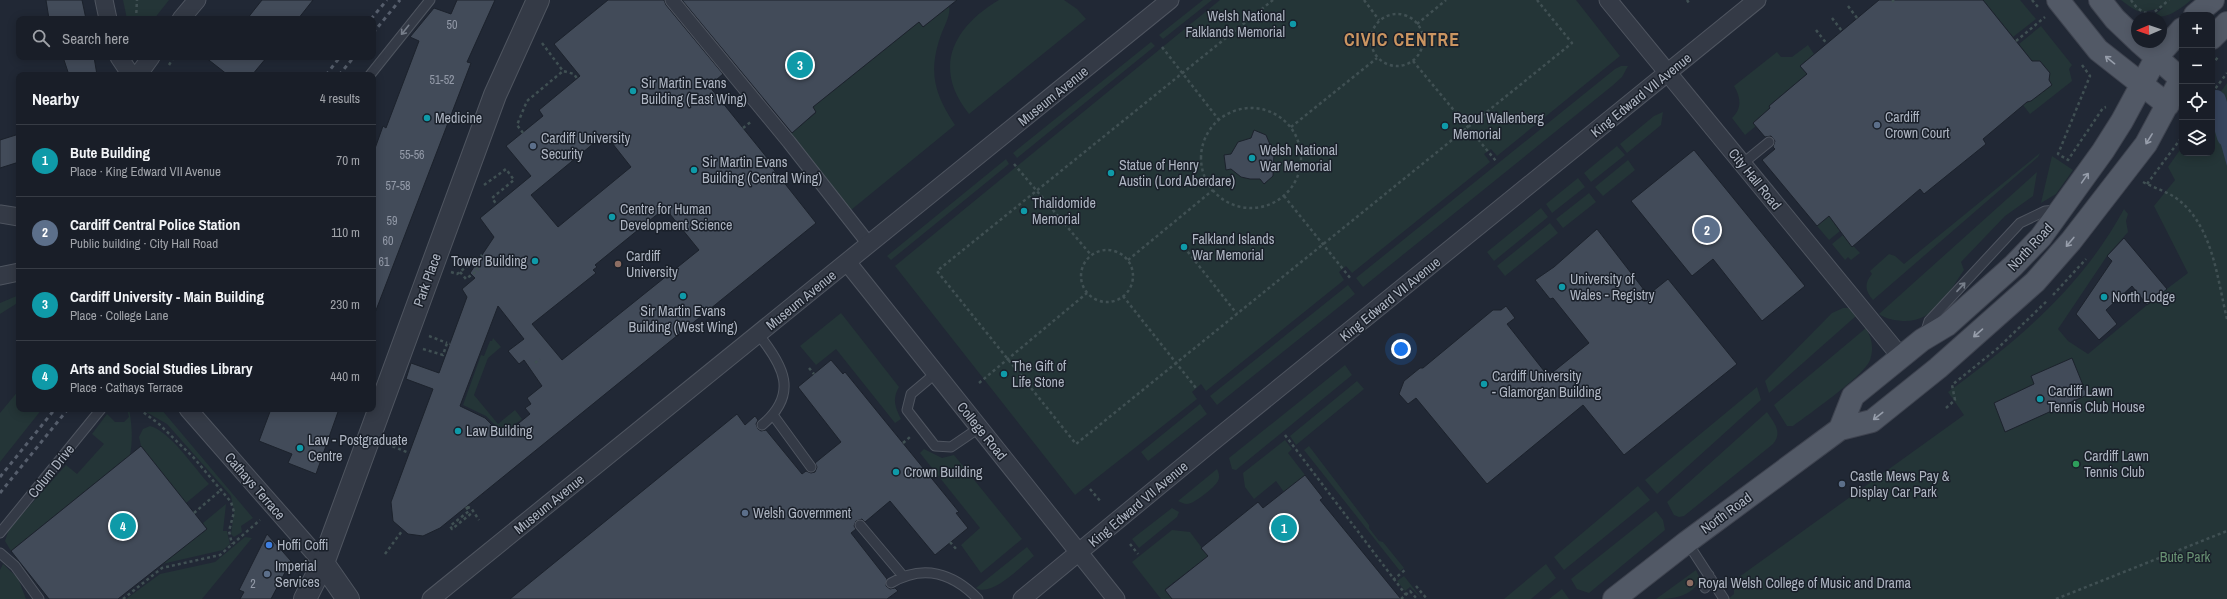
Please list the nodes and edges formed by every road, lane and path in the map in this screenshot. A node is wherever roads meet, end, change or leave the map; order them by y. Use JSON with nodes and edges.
{"nodes":[{"id":1,"x":104,"y":0,"type":"edge"},
{"id":2,"x":137,"y":0,"type":"edge"},
{"id":3,"x":197,"y":0,"type":"edge"},
{"id":4,"x":430,"y":0,"type":"edge"},
{"id":5,"x":538,"y":0,"type":"edge"},
{"id":6,"x":672,"y":0,"type":"edge"},
{"id":7,"x":1170,"y":0,"type":"edge"},
{"id":8,"x":1273,"y":0,"type":"edge"},
{"id":9,"x":1364,"y":0,"type":"edge"},
{"id":10,"x":1446,"y":0,"type":"edge"},
{"id":11,"x":1537,"y":0,"type":"edge"},
{"id":12,"x":1608,"y":0,"type":"edge"},
{"id":13,"x":1757,"y":0,"type":"edge"},
{"id":14,"x":2100,"y":0,"type":"edge"},
{"id":15,"x":2131,"y":0,"type":"edge"},
{"id":16,"x":2169,"y":0,"type":"edge"},
{"id":17,"x":2213,"y":0,"type":"edge"},
{"id":18,"x":1848,"y":6,"type":"dead end"},
{"id":19,"x":2052,"y":8,"type":"edge"},
{"id":20,"x":2199,"y":12,"type":"edge"},
{"id":21,"x":107,"y":16,"type":"edge"},
{"id":22,"x":136,"y":16,"type":"edge"},
{"id":23,"x":184,"y":16,"type":"edge"},
{"id":24,"x":1832,"y":18,"type":"dead end"},
{"id":25,"x":1857,"y":18,"type":"dead end"},
{"id":26,"x":1379,"y":20,"type":"junction"},
{"id":27,"x":1417,"y":24,"type":"junction"},
{"id":28,"x":2227,"y":24,"type":"edge"},
{"id":29,"x":1816,"y":30,"type":"dead end"},
{"id":30,"x":1842,"y":31,"type":"dead end"},
{"id":31,"x":2179,"y":32,"type":"edge"},
{"id":32,"x":2131,"y":34,"type":"edge"},
{"id":33,"x":2215,"y":35,"type":"edge"},
{"id":34,"x":2016,"y":41,"type":"dead end"},
{"id":35,"x":1827,"y":44,"type":"dead end"},
{"id":36,"x":544,"y":46,"type":"dead end"},
{"id":37,"x":1162,"y":47,"type":"dead end"},
{"id":38,"x":2145,"y":48,"type":"edge"},
{"id":39,"x":1377,"y":58,"type":"junction"},
{"id":40,"x":2156,"y":58,"type":"junction"},
{"id":41,"x":121,"y":60,"type":"edge"},
{"id":42,"x":149,"y":60,"type":"edge"},
{"id":43,"x":1413,"y":61,"type":"junction"},
{"id":44,"x":2084,"y":68,"type":"dead end"},
{"id":45,"x":563,"y":71,"type":"junction"},
{"id":46,"x":129,"y":72,"type":"edge"},
{"id":47,"x":140,"y":72,"type":"edge"},
{"id":48,"x":372,"y":72,"type":"edge"},
{"id":49,"x":1183,"y":73,"type":"junction"},
{"id":50,"x":1668,"y":73,"type":"junction"},
{"id":51,"x":2227,"y":73,"type":"edge"},
{"id":52,"x":2179,"y":76,"type":"edge"},
{"id":53,"x":578,"y":80,"type":"dead end"},
{"id":54,"x":2179,"y":82,"type":"edge"},
{"id":55,"x":2141,"y":84,"type":"junction"},
{"id":56,"x":2215,"y":89,"type":"edge"},
{"id":57,"x":2168,"y":104,"type":"junction"},
{"id":58,"x":2108,"y":106,"type":"dead end"},
{"id":59,"x":1219,"y":120,"type":"junction"},
{"id":60,"x":1290,"y":127,"type":"junction"},
{"id":61,"x":1468,"y":127,"type":"junction"},
{"id":62,"x":523,"y":133,"type":"dead end"},
{"id":63,"x":2179,"y":141,"type":"edge"},
{"id":64,"x":1769,"y":142,"type":"dead end"},
{"id":65,"x":2170,"y":144,"type":"dead end"},
{"id":66,"x":2175,"y":147,"type":"junction"},
{"id":67,"x":1496,"y":161,"type":"dead end"},
{"id":68,"x":1014,"y":164,"type":"dead end"},
{"id":69,"x":1742,"y":164,"type":"junction"},
{"id":70,"x":2138,"y":179,"type":"dead end"},
{"id":71,"x":2147,"y":184,"type":"junction"},
{"id":72,"x":481,"y":188,"type":"dead end"},
{"id":73,"x":1038,"y":190,"type":"junction"},
{"id":74,"x":1213,"y":190,"type":"junction"},
{"id":75,"x":1284,"y":196,"type":"junction"},
{"id":76,"x":497,"y":205,"type":"dead end"},
{"id":77,"x":0,"y":214,"type":"edge"},
{"id":78,"x":16,"y":217,"type":"edge"},
{"id":79,"x":869,"y":244,"type":"junction"},
{"id":80,"x":1322,"y":244,"type":"junction"},
{"id":81,"x":1184,"y":247,"type":"dead end"},
{"id":82,"x":482,"y":255,"type":"dead end"},
{"id":83,"x":1090,"y":255,"type":"junction"},
{"id":84,"x":1128,"y":260,"type":"junction"},
{"id":85,"x":473,"y":262,"type":"junction"},
{"id":86,"x":847,"y":262,"type":"junction"},
{"id":87,"x":449,"y":272,"type":"dead end"},
{"id":88,"x":460,"y":272,"type":"junction"},
{"id":89,"x":16,"y":273,"type":"edge"},
{"id":90,"x":0,"y":276,"type":"edge"},
{"id":91,"x":1351,"y":279,"type":"dead end"},
{"id":92,"x":1087,"y":293,"type":"junction"},
{"id":93,"x":1123,"y":296,"type":"junction"},
{"id":94,"x":1237,"y":314,"type":"junction"},
{"id":95,"x":2227,"y":319,"type":"edge"},
{"id":96,"x":426,"y":334,"type":"dead end"},
{"id":97,"x":758,"y":334,"type":"junction"},
{"id":98,"x":421,"y":348,"type":"dead end"},
{"id":99,"x":1901,"y":357,"type":"junction"},
{"id":100,"x":1007,"y":358,"type":"junction"},
{"id":101,"x":540,"y":359,"type":"dead end"},
{"id":102,"x":1177,"y":362,"type":"junction"},
{"id":103,"x":535,"y":363,"type":"dead end"},
{"id":104,"x":809,"y":368,"type":"dead end"},
{"id":105,"x":936,"y":373,"type":"junction"},
{"id":106,"x":814,"y":374,"type":"dead end"},
{"id":107,"x":979,"y":383,"type":"dead end"},
{"id":108,"x":1952,"y":385,"type":"dead end"},
{"id":109,"x":1196,"y":388,"type":"dead end"},
{"id":110,"x":1946,"y":408,"type":"dead end"},
{"id":111,"x":99,"y":412,"type":"edge"},
{"id":112,"x":143,"y":412,"type":"edge"},
{"id":113,"x":191,"y":412,"type":"edge"},
{"id":114,"x":774,"y":415,"type":"junction"},
{"id":115,"x":762,"y":425,"type":"dead end"},
{"id":116,"x":979,"y":428,"type":"junction"},
{"id":117,"x":1840,"y":429,"type":"junction"},
{"id":118,"x":914,"y":434,"type":"dead end"},
{"id":119,"x":1285,"y":435,"type":"dead end"},
{"id":120,"x":903,"y":443,"type":"dead end"},
{"id":121,"x":385,"y":444,"type":"dead end"},
{"id":122,"x":409,"y":453,"type":"dead end"},
{"id":123,"x":811,"y":467,"type":"dead end"},
{"id":124,"x":222,"y":489,"type":"junction"},
{"id":125,"x":1090,"y":489,"type":"dead end"},
{"id":126,"x":1101,"y":502,"type":"dead end"},
{"id":127,"x":473,"y":512,"type":"junction"},
{"id":128,"x":194,"y":513,"type":"dead end"},
{"id":129,"x":260,"y":520,"type":"dead end"},
{"id":130,"x":479,"y":520,"type":"dead end"},
{"id":131,"x":860,"y":525,"type":"dead end"},
{"id":132,"x":2227,"y":530,"type":"edge"},
{"id":133,"x":402,"y":531,"type":"dead end"},
{"id":134,"x":0,"y":533,"type":"edge"},
{"id":135,"x":950,"y":542,"type":"dead end"},
{"id":136,"x":1687,"y":542,"type":"junction"},
{"id":137,"x":232,"y":544,"type":"junction"},
{"id":138,"x":1130,"y":544,"type":"dead end"},
{"id":139,"x":957,"y":550,"type":"dead end"},
{"id":140,"x":0,"y":553,"type":"edge"},
{"id":141,"x":1079,"y":553,"type":"junction"},
{"id":142,"x":385,"y":554,"type":"dead end"},
{"id":143,"x":1138,"y":554,"type":"dead end"},
{"id":144,"x":323,"y":562,"type":"junction"},
{"id":145,"x":1405,"y":570,"type":"dead end"},
{"id":146,"x":1709,"y":575,"type":"junction"},
{"id":147,"x":903,"y":576,"type":"junction"},
{"id":148,"x":1393,"y":580,"type":"junction"},
{"id":149,"x":891,"y":583,"type":"dead end"},
{"id":150,"x":1416,"y":586,"type":"dead end"},
{"id":151,"x":1705,"y":588,"type":"dead end"},
{"id":152,"x":1406,"y":595,"type":"junction"},
{"id":153,"x":39,"y":599,"type":"edge"},
{"id":154,"x":123,"y":599,"type":"edge"},
{"id":155,"x":305,"y":599,"type":"edge"},
{"id":156,"x":348,"y":599,"type":"edge"},
{"id":157,"x":431,"y":599,"type":"edge"},
{"id":158,"x":978,"y":599,"type":"edge"},
{"id":159,"x":1022,"y":599,"type":"edge"},
{"id":160,"x":1116,"y":599,"type":"edge"},
{"id":161,"x":1401,"y":599,"type":"edge"},
{"id":162,"x":1416,"y":599,"type":"edge"},
{"id":163,"x":1427,"y":599,"type":"edge"},
{"id":164,"x":1614,"y":599,"type":"edge"},
{"id":165,"x":1724,"y":599,"type":"edge"},
{"id":166,"x":2056,"y":599,"type":"edge"}],
"edges":[{"from":1,"to":21,"type":"street"},
{"from":2,"to":22,"type":"path"},
{"from":3,"to":23,"type":"street"},
{"from":4,"to":48,"type":"lane","one_way":true},
{"from":5,"to":144,"type":"street","name":"Park Place"},
{"from":6,"to":79,"type":"street"},
{"from":7,"to":79,"type":"street","name":"Museum Avenue"},
{"from":8,"to":49,"type":"path"},
{"from":9,"to":26,"type":"path"},
{"from":10,"to":27,"type":"path"},
{"from":11,"to":61,"type":"path"},
{"from":12,"to":50,"type":"street","name":"City Hall Road"},
{"from":13,"to":50,"type":"street","name":"King Edward VII Avenue"},
{"from":14,"to":32,"type":"main road"},
{"from":15,"to":16,"type":"path"},
{"from":17,"to":20,"type":"main road"},
{"from":18,"to":25,"type":"path"},
{"from":19,"to":34,"type":"path"},
{"from":55,"to":19,"type":"main road","one_way":true},
{"from":24,"to":30,"type":"path"},
{"from":26,"to":27,"type":"path"},
{"from":26,"to":39,"type":"path"},
{"from":27,"to":43,"type":"path"},
{"from":28,"to":33,"type":"main road"},
{"from":29,"to":35,"type":"path"},
{"from":31,"to":40,"type":"main road","name":"North Road"},
{"from":36,"to":45,"type":"path"},
{"from":37,"to":49,"type":"path"},
{"from":38,"to":40,"type":"main road"},
{"from":39,"to":43,"type":"path"},
{"from":39,"to":60,"type":"path"},
{"from":40,"to":52,"type":"main road"},
{"from":40,"to":55,"type":"main road","name":"North Road"},
{"from":41,"to":46,"type":"street"},
{"from":42,"to":47,"type":"street"},
{"from":43,"to":61,"type":"path"},
{"from":44,"to":58,"type":"path"},
{"from":45,"to":53,"type":"path"},
{"from":45,"to":62,"type":"path"},
{"from":49,"to":59,"type":"path"},
{"from":49,"to":73,"type":"path"},
{"from":50,"to":69,"type":"street","name":"City Hall Road"},
{"from":50,"to":141,"type":"street","name":"King Edward VII Avenue"},
{"from":51,"to":56,"type":"path"},
{"from":54,"to":57,"type":"main road","name":"North Road"},
{"from":55,"to":57,"type":"main road"},
{"from":99,"to":55,"type":"main road","name":"North Road","one_way":true},
{"from":57,"to":117,"type":"main road","name":"North Road","one_way":true},
{"from":59,"to":60,"type":"path"},
{"from":59,"to":74,"type":"path"},
{"from":60,"to":75,"type":"path"},
{"from":61,"to":67,"type":"path"},
{"from":61,"to":80,"type":"path"},
{"from":63,"to":66,"type":"path"},
{"from":64,"to":69,"type":"lane"},
{"from":65,"to":66,"type":"path"},
{"from":66,"to":71,"type":"path"},
{"from":68,"to":73,"type":"path"},
{"from":69,"to":99,"type":"street","name":"City Hall Road"},
{"from":70,"to":71,"type":"path"},
{"from":71,"to":95,"type":"path"},
{"from":72,"to":76,"type":"path"},
{"from":73,"to":83,"type":"path"},
{"from":73,"to":100,"type":"path"},
{"from":74,"to":75,"type":"path"},
{"from":74,"to":84,"type":"path"},
{"from":75,"to":80,"type":"path"},
{"from":77,"to":78,"type":"street"},
{"from":79,"to":86,"type":"street","name":"Museum Avenue"},
{"from":80,"to":91,"type":"path"},
{"from":80,"to":94,"type":"path"},
{"from":81,"to":94,"type":"path"},
{"from":82,"to":85,"type":"path"},
{"from":83,"to":84,"type":"path"},
{"from":83,"to":92,"type":"path"},
{"from":84,"to":93,"type":"path"},
{"from":85,"to":88,"type":"path"},
{"from":85,"to":88,"type":"path"},
{"from":86,"to":97,"type":"street","name":"Museum Avenue"},
{"from":86,"to":105,"type":"street","name":"College Road"},
{"from":87,"to":88,"type":"path"},
{"from":89,"to":90,"type":"street"},
{"from":92,"to":93,"type":"path"},
{"from":92,"to":100,"type":"path"},
{"from":93,"to":102,"type":"path"},
{"from":94,"to":102,"type":"path"},
{"from":96,"to":98,"type":"path"},
{"from":97,"to":114,"type":"lane"},
{"from":97,"to":157,"type":"street","name":"Museum Avenue"},
{"from":99,"to":117,"type":"main road","name":"North Road"},
{"from":100,"to":102,"type":"path"},
{"from":100,"to":107,"type":"path"},
{"from":101,"to":103,"type":"path"},
{"from":102,"to":109,"type":"path"},
{"from":104,"to":106,"type":"path"},
{"from":105,"to":116,"type":"street","name":"College Road"},
{"from":105,"to":116,"type":"lane"},
{"from":108,"to":110,"type":"path"},
{"from":111,"to":134,"type":"lane","name":"Colum Drive"},
{"from":112,"to":124,"type":"path"},
{"from":113,"to":144,"type":"street","name":"Cathays Terrace"},
{"from":114,"to":115,"type":"lane"},
{"from":114,"to":123,"type":"lane"},
{"from":116,"to":141,"type":"street","name":"College Road"},
{"from":117,"to":136,"type":"main road","name":"North Road"},
{"from":118,"to":120,"type":"path"},
{"from":119,"to":148,"type":"path"},
{"from":121,"to":122,"type":"path"},
{"from":124,"to":128,"type":"path"},
{"from":124,"to":137,"type":"path"},
{"from":125,"to":126,"type":"path"},
{"from":127,"to":127,"type":"path"},
{"from":127,"to":130,"type":"path"},
{"from":129,"to":137,"type":"path"},
{"from":131,"to":147,"type":"lane"},
{"from":132,"to":166,"type":"path"},
{"from":133,"to":142,"type":"path"},
{"from":135,"to":139,"type":"path"},
{"from":136,"to":146,"type":"lane"},
{"from":136,"to":164,"type":"main road","name":"North Road"},
{"from":137,"to":154,"type":"path"},
{"from":138,"to":143,"type":"path"},
{"from":140,"to":153,"type":"lane"},
{"from":141,"to":159,"type":"street","name":"King Edward VII Avenue"},
{"from":141,"to":160,"type":"street","name":"College Road"},
{"from":144,"to":155,"type":"street","name":"Park Place"},
{"from":144,"to":156,"type":"street"},
{"from":145,"to":148,"type":"path"},
{"from":146,"to":151,"type":"lane"},
{"from":146,"to":165,"type":"lane"},
{"from":147,"to":149,"type":"lane"},
{"from":147,"to":158,"type":"lane"},
{"from":148,"to":152,"type":"path"},
{"from":150,"to":163,"type":"path"},
{"from":152,"to":161,"type":"path"},
{"from":152,"to":162,"type":"path"}]}
